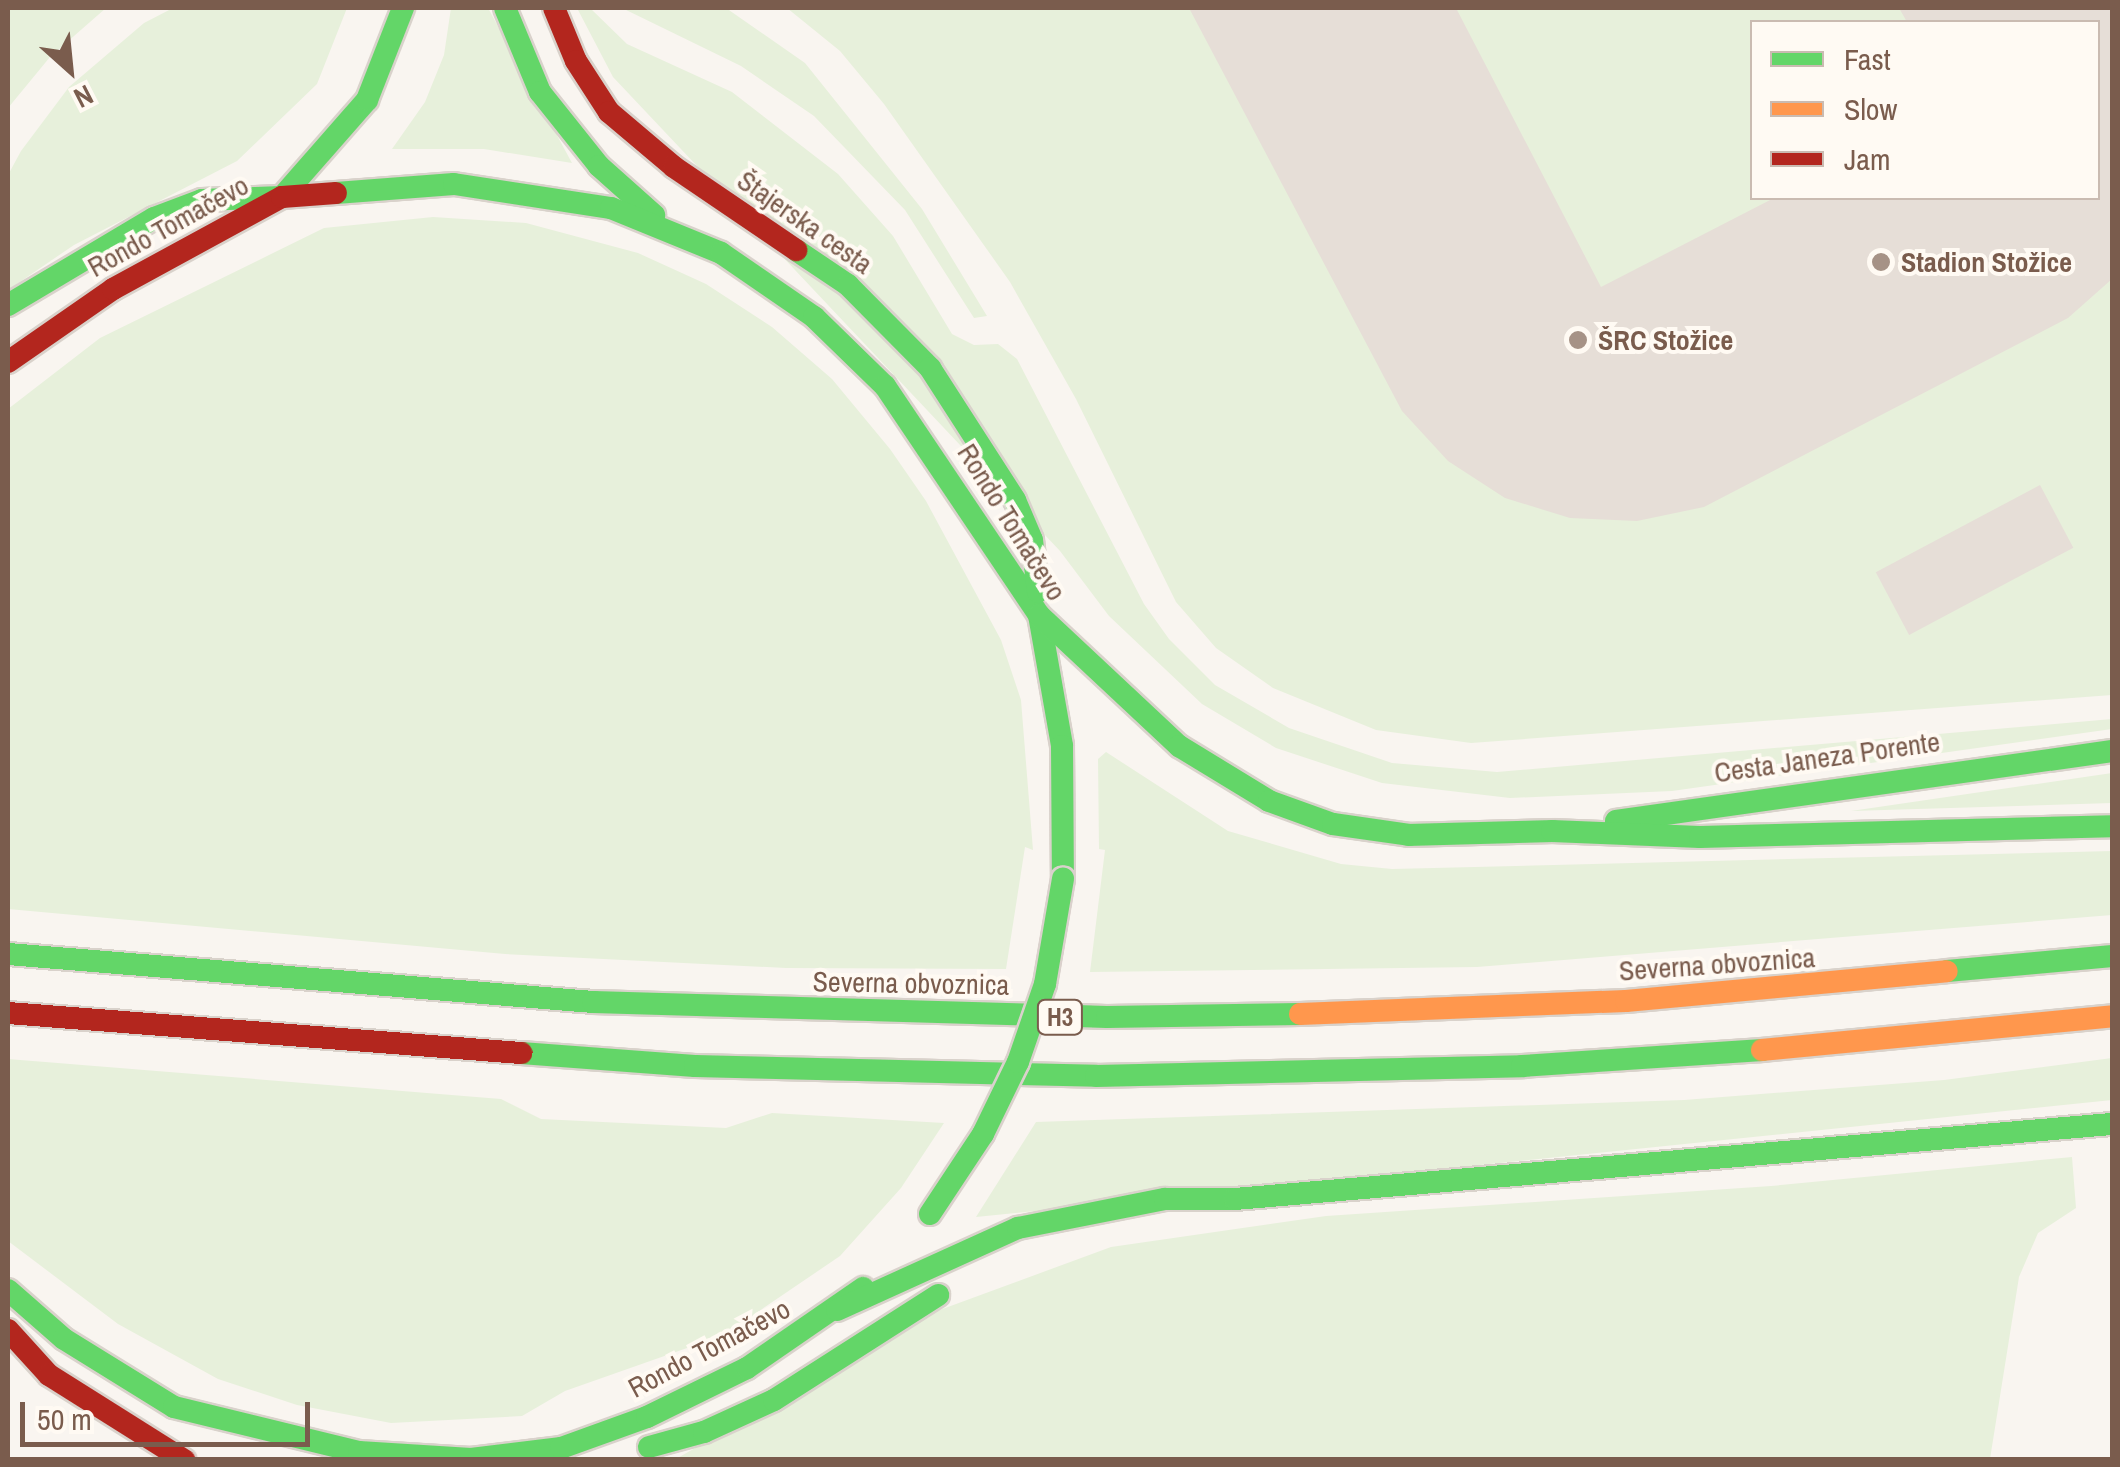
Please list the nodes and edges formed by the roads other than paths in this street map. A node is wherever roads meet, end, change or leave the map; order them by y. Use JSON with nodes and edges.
{"nodes":[{"id":1,"x":403,"y":8,"type":"edge"},
{"id":2,"x":506,"y":8,"type":"edge"},
{"id":3,"x":554,"y":8,"type":"edge"},
{"id":4,"x":282,"y":197,"type":"junction"},
{"id":5,"x":676,"y":232,"type":"junction"},
{"id":6,"x":8,"y":304,"type":"edge"},
{"id":7,"x":8,"y":362,"type":"edge"},
{"id":8,"x":1039,"y":615,"type":"junction"},
{"id":9,"x":2112,"y":751,"type":"edge"},
{"id":10,"x":2112,"y":826,"type":"edge"},
{"id":11,"x":1552,"y":832,"type":"junction"},
{"id":12,"x":8,"y":954,"type":"edge"},
{"id":13,"x":2112,"y":956,"type":"edge"},
{"id":14,"x":8,"y":1013,"type":"edge"},
{"id":15,"x":2112,"y":1016,"type":"edge"},
{"id":16,"x":2112,"y":1124,"type":"edge"},
{"id":17,"x":1235,"y":1199,"type":"junction"},
{"id":18,"x":914,"y":1236,"type":"dead end"},
{"id":19,"x":1042,"y":1250,"type":"dead end"},
{"id":20,"x":896,"y":1257,"type":"dead end"},
{"id":21,"x":964,"y":1282,"type":"dead end"},
{"id":22,"x":8,"y":1290,"type":"edge"},
{"id":23,"x":838,"y":1310,"type":"junction"},
{"id":24,"x":8,"y":1330,"type":"edge"},
{"id":25,"x":174,"y":1408,"type":"junction"},
{"id":26,"x":228,"y":1449,"type":"dead end"},
{"id":27,"x":553,"y":1454,"type":"edge"},
{"id":28,"x":184,"y":1460,"type":"edge"}],
"edges":[{"from":1,"to":4,"type":"main road"},
{"from":2,"to":5,"type":"main road"},
{"from":3,"to":8,"type":"main road","name":"Štajerska cesta"},
{"from":4,"to":5,"type":"main road","name":"Rondo Tomačevo"},
{"from":4,"to":6,"type":"main road"},
{"from":4,"to":7,"type":"main road","name":"Rondo Tomačevo"},
{"from":5,"to":8,"type":"main road","name":"Rondo Tomačevo"},
{"from":8,"to":11,"type":"main road"},
{"from":8,"to":18,"type":"main road","name":"Rondo Tomačevo","bridge":true},
{"from":9,"to":11,"type":"main road","name":"Cesta Janeza Porente"},
{"from":10,"to":11,"type":"main road"},
{"from":12,"to":13,"type":"main road","name":"Severna obvoznica","number":"H3"},
{"from":14,"to":15,"type":"main road","number":"H3"},
{"from":16,"to":17,"type":"main road"},
{"from":17,"to":19,"type":"main road"},
{"from":17,"to":23,"type":"main road"},
{"from":20,"to":23,"type":"main road","name":"Rondo Tomačevo"},
{"from":21,"to":27,"type":"main road"},
{"from":22,"to":25,"type":"main road","name":"Rondo Tomačevo"},
{"from":23,"to":27,"type":"main road","name":"Rondo Tomačevo"},
{"from":24,"to":28,"type":"main road"},
{"from":25,"to":26,"type":"main road"},
{"from":25,"to":27,"type":"main road","name":"Rondo Tomačevo"}]}
